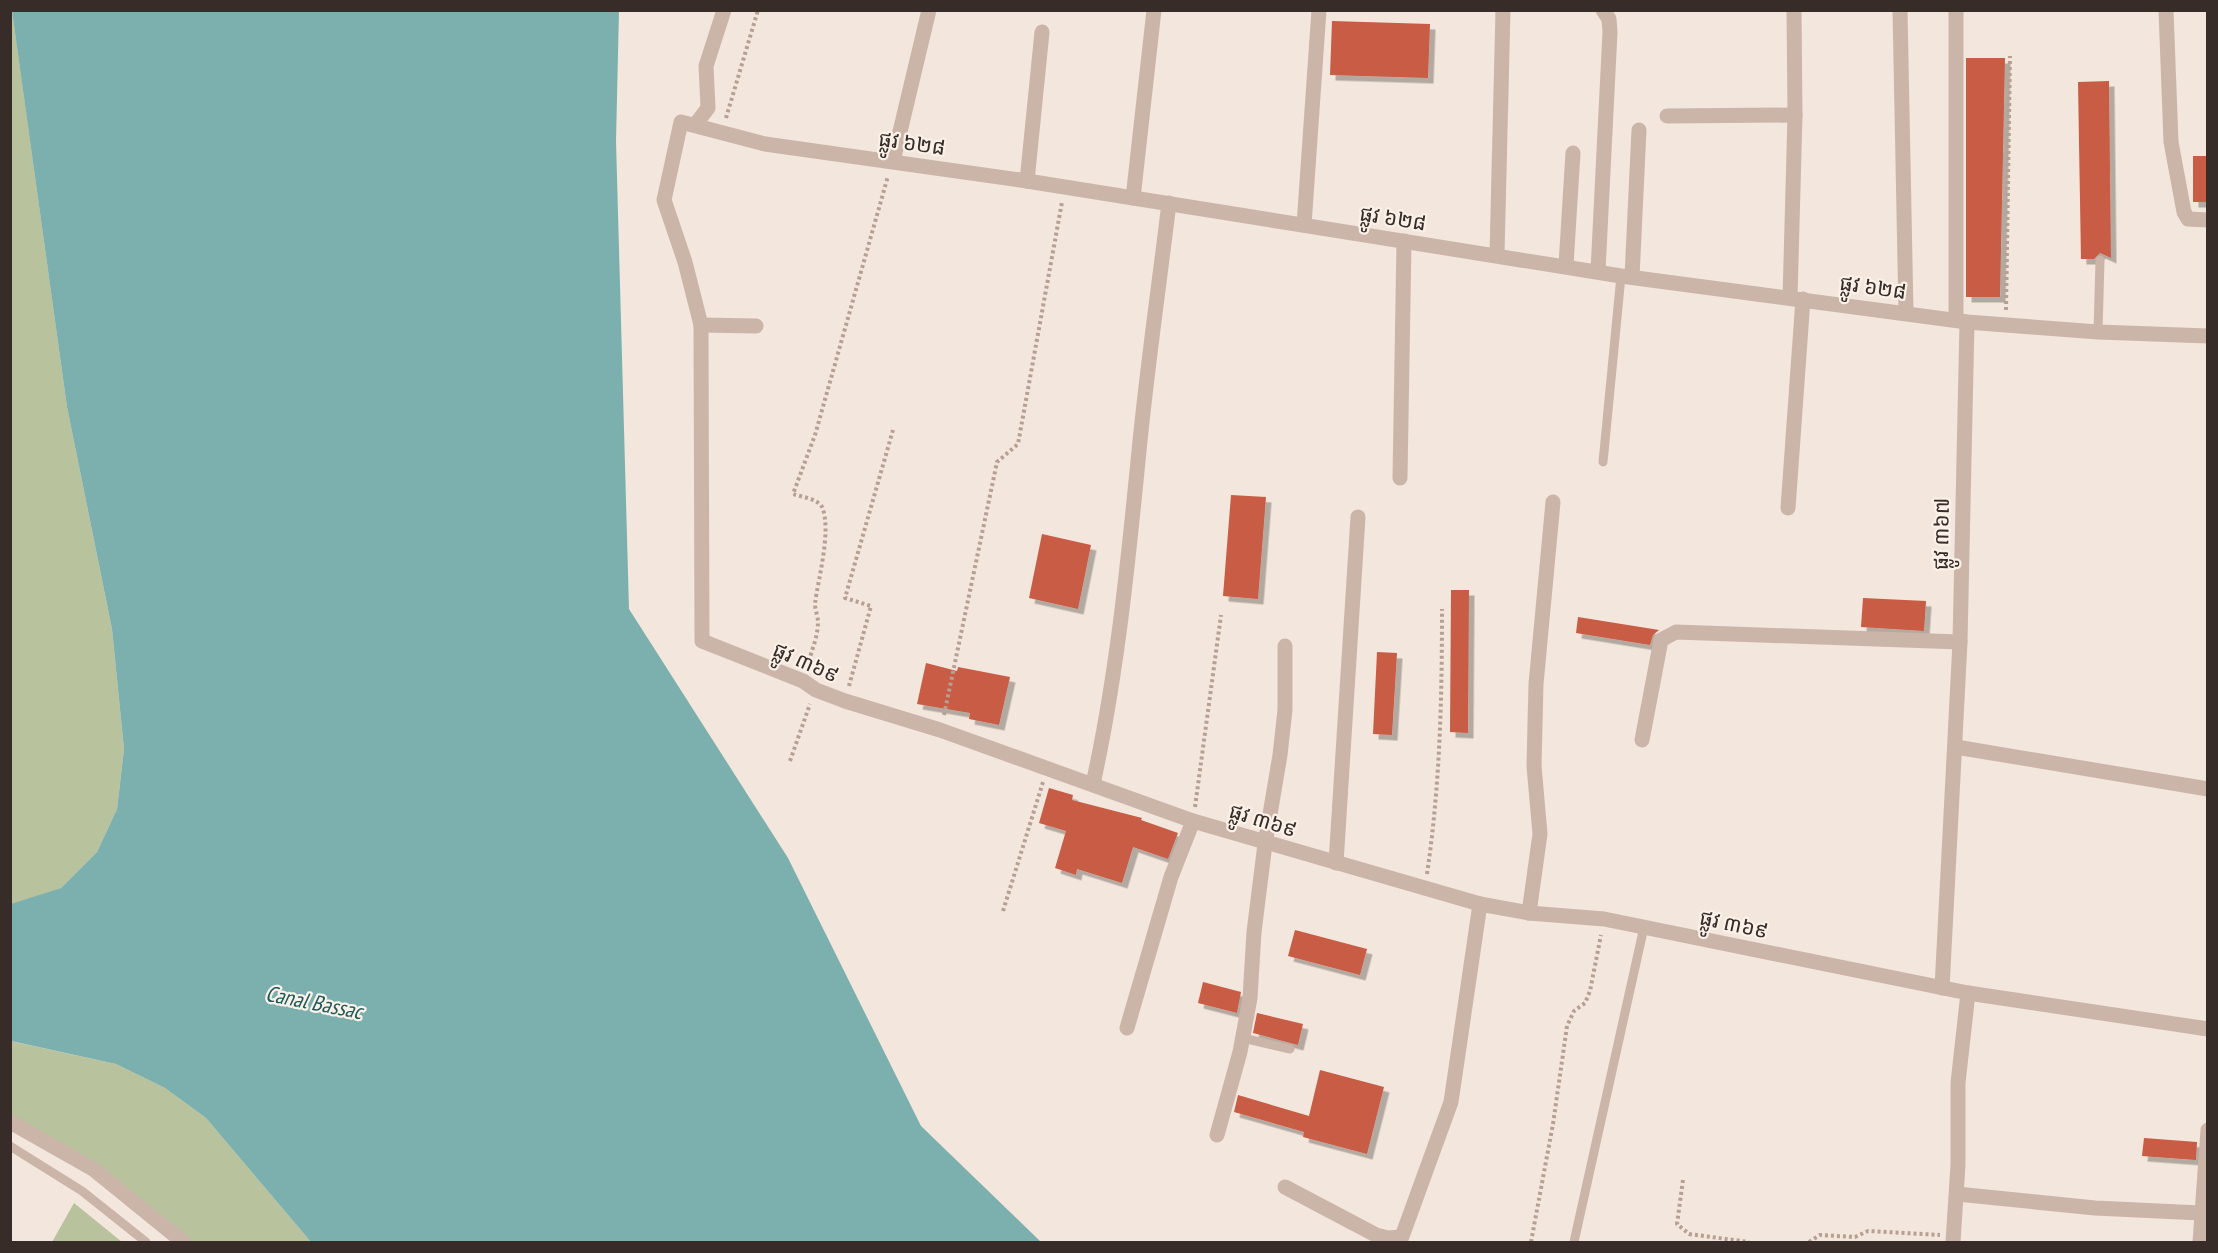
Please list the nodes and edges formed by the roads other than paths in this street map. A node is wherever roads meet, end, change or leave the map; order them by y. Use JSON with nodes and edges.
{"nodes":[{"id":1,"x":724,"y":10,"type":"edge"},
{"id":2,"x":929,"y":10,"type":"edge"},
{"id":3,"x":1154,"y":10,"type":"edge"},
{"id":4,"x":1319,"y":10,"type":"edge"},
{"id":5,"x":1503,"y":10,"type":"edge"},
{"id":6,"x":1603,"y":10,"type":"edge"},
{"id":7,"x":1794,"y":10,"type":"edge"},
{"id":8,"x":1900,"y":10,"type":"edge"},
{"id":9,"x":1956,"y":10,"type":"edge"},
{"id":10,"x":2166,"y":10,"type":"edge"},
{"id":11,"x":1042,"y":32,"type":"dead end"},
{"id":12,"x":1795,"y":115,"type":"junction"},
{"id":13,"x":1667,"y":116,"type":"dead end"},
{"id":14,"x":695,"y":124,"type":"junction"},
{"id":15,"x":1639,"y":130,"type":"dead end"},
{"id":16,"x":1573,"y":153,"type":"dead end"},
{"id":17,"x":893,"y":161,"type":"junction"},
{"id":18,"x":1027,"y":181,"type":"junction"},
{"id":19,"x":1133,"y":198,"type":"junction"},
{"id":20,"x":1169,"y":203,"type":"junction"},
{"id":21,"x":2208,"y":220,"type":"edge"},
{"id":22,"x":1304,"y":225,"type":"junction"},
{"id":23,"x":1404,"y":241,"type":"junction"},
{"id":24,"x":1497,"y":254,"type":"junction"},
{"id":25,"x":2100,"y":260,"type":"dead end"},
{"id":26,"x":1566,"y":266,"type":"junction"},
{"id":27,"x":1598,"y":271,"type":"junction"},
{"id":28,"x":1627,"y":276,"type":"junction"},
{"id":29,"x":1796,"y":298,"type":"junction"},
{"id":30,"x":1906,"y":313,"type":"junction"},
{"id":31,"x":1961,"y":321,"type":"junction"},
{"id":32,"x":700,"y":326,"type":"junction"},
{"id":33,"x":756,"y":326,"type":"dead end"},
{"id":34,"x":2098,"y":332,"type":"junction"},
{"id":35,"x":2208,"y":336,"type":"edge"},
{"id":36,"x":1603,"y":462,"type":"dead end"},
{"id":37,"x":1400,"y":478,"type":"dead end"},
{"id":38,"x":1553,"y":502,"type":"dead end"},
{"id":39,"x":1788,"y":508,"type":"dead end"},
{"id":40,"x":1358,"y":517,"type":"dead end"},
{"id":41,"x":1960,"y":642,"type":"junction"},
{"id":42,"x":1285,"y":646,"type":"dead end"},
{"id":43,"x":1642,"y":740,"type":"dead end"},
{"id":44,"x":1956,"y":747,"type":"junction"},
{"id":45,"x":1093,"y":784,"type":"junction"},
{"id":46,"x":2208,"y":789,"type":"edge"},
{"id":47,"x":1193,"y":821,"type":"junction"},
{"id":48,"x":1265,"y":844,"type":"junction"},
{"id":49,"x":1336,"y":863,"type":"junction"},
{"id":50,"x":1480,"y":904,"type":"junction"},
{"id":51,"x":1529,"y":913,"type":"junction"},
{"id":52,"x":1644,"y":927,"type":"junction"},
{"id":53,"x":1942,"y":988,"type":"junction"},
{"id":54,"x":1968,"y":993,"type":"junction"},
{"id":55,"x":1127,"y":1028,"type":"dead end"},
{"id":56,"x":2208,"y":1029,"type":"edge"},
{"id":57,"x":1243,"y":1038,"type":"junction"},
{"id":58,"x":1290,"y":1049,"type":"dead end"},
{"id":59,"x":10,"y":1122,"type":"edge"},
{"id":60,"x":2208,"y":1130,"type":"edge"},
{"id":61,"x":1217,"y":1135,"type":"dead end"},
{"id":62,"x":10,"y":1146,"type":"edge"},
{"id":63,"x":1285,"y":1187,"type":"dead end"},
{"id":64,"x":1957,"y":1194,"type":"junction"},
{"id":65,"x":2201,"y":1213,"type":"junction"},
{"id":66,"x":1400,"y":1240,"type":"edge"},
{"id":67,"x":1954,"y":1240,"type":"edge"},
{"id":68,"x":146,"y":1242,"type":"edge"},
{"id":69,"x":183,"y":1242,"type":"edge"},
{"id":70,"x":1574,"y":1242,"type":"edge"},
{"id":71,"x":2200,"y":1242,"type":"edge"}],
"edges":[{"from":1,"to":14,"type":"street"},
{"from":2,"to":17,"type":"street"},
{"from":3,"to":19,"type":"street"},
{"from":4,"to":22,"type":"street"},
{"from":5,"to":24,"type":"street"},
{"from":6,"to":27,"type":"street"},
{"from":7,"to":12,"type":"street"},
{"from":8,"to":30,"type":"street"},
{"from":9,"to":31,"type":"street","name":"ផ្លូវ ៣៦៧"},
{"from":10,"to":21,"type":"street"},
{"from":11,"to":18,"type":"street"},
{"from":12,"to":13,"type":"street"},
{"from":12,"to":29,"type":"street"},
{"from":14,"to":17,"type":"street","name":"ផ្លូវ ៦២៨"},
{"from":14,"to":32,"type":"street","name":"ផ្លូវ ៣៦៩"},
{"from":15,"to":28,"type":"street"},
{"from":16,"to":26,"type":"street"},
{"from":17,"to":18,"type":"street","name":"ផ្លូវ ៦២៨"},
{"from":18,"to":19,"type":"street","name":"ផ្លូវ ៦២៨"},
{"from":19,"to":20,"type":"street","name":"ផ្លូវ ៦២៨"},
{"from":20,"to":22,"type":"street","name":"ផ្លូវ ៦២៨"},
{"from":20,"to":45,"type":"street"},
{"from":22,"to":23,"type":"street","name":"ផ្លូវ ៦២៨"},
{"from":23,"to":24,"type":"street","name":"ផ្លូវ ៦២៨"},
{"from":23,"to":37,"type":"street"},
{"from":24,"to":26,"type":"street","name":"ផ្លូវ ៦២៨"},
{"from":25,"to":34,"type":"lane"},
{"from":26,"to":27,"type":"street","name":"ផ្លូវ ៦២៨"},
{"from":27,"to":28,"type":"street","name":"ផ្លូវ ៦២៨"},
{"from":28,"to":29,"type":"street","name":"ផ្លូវ ៦២៨"},
{"from":28,"to":36,"type":"lane"},
{"from":29,"to":30,"type":"street","name":"ផ្លូវ ៦២៨"},
{"from":29,"to":39,"type":"street"},
{"from":30,"to":31,"type":"street","name":"ផ្លូវ ៦២៨"},
{"from":31,"to":34,"type":"street","name":"ផ្លូវ ៦២៨"},
{"from":31,"to":41,"type":"street","name":"ផ្លូវ ៣៦៧"},
{"from":32,"to":33,"type":"street"},
{"from":32,"to":45,"type":"street","name":"ផ្លូវ ៣៦៩"},
{"from":34,"to":35,"type":"street","name":"ផ្លូវ ៦២៨"},
{"from":38,"to":51,"type":"street"},
{"from":40,"to":49,"type":"street"},
{"from":41,"to":43,"type":"street"},
{"from":41,"to":44,"type":"street","name":"ផ្លូវ ៣៦៧"},
{"from":42,"to":48,"type":"street"},
{"from":44,"to":46,"type":"street"},
{"from":44,"to":53,"type":"street","name":"ផ្លូវ ៣៦៧"},
{"from":45,"to":47,"type":"street","name":"ផ្លូវ ៣៦៩"},
{"from":47,"to":48,"type":"street","name":"ផ្លូវ ៣៦៩"},
{"from":47,"to":55,"type":"street"},
{"from":48,"to":49,"type":"street","name":"ផ្លូវ ៣៦៩"},
{"from":48,"to":57,"type":"street"},
{"from":49,"to":50,"type":"street","name":"ផ្លូវ ៣៦៩"},
{"from":50,"to":51,"type":"street","name":"ផ្លូវ ៣៦៩"},
{"from":50,"to":66,"type":"street"},
{"from":51,"to":52,"type":"street","name":"ផ្លូវ ៣៦៩"},
{"from":52,"to":53,"type":"street","name":"ផ្លូវ ៣៦៩"},
{"from":52,"to":70,"type":"lane"},
{"from":53,"to":54,"type":"street","name":"ផ្លូវ ៣៦៩"},
{"from":54,"to":56,"type":"street","name":"ផ្លូវ ៣៦៩"},
{"from":54,"to":64,"type":"street"},
{"from":57,"to":58,"type":"lane"},
{"from":57,"to":61,"type":"street"},
{"from":59,"to":69,"type":"street"},
{"from":60,"to":65,"type":"street"},
{"from":62,"to":68,"type":"lane"},
{"from":63,"to":66,"type":"street"},
{"from":64,"to":65,"type":"street"},
{"from":64,"to":67,"type":"street"},
{"from":65,"to":71,"type":"street"}]}
